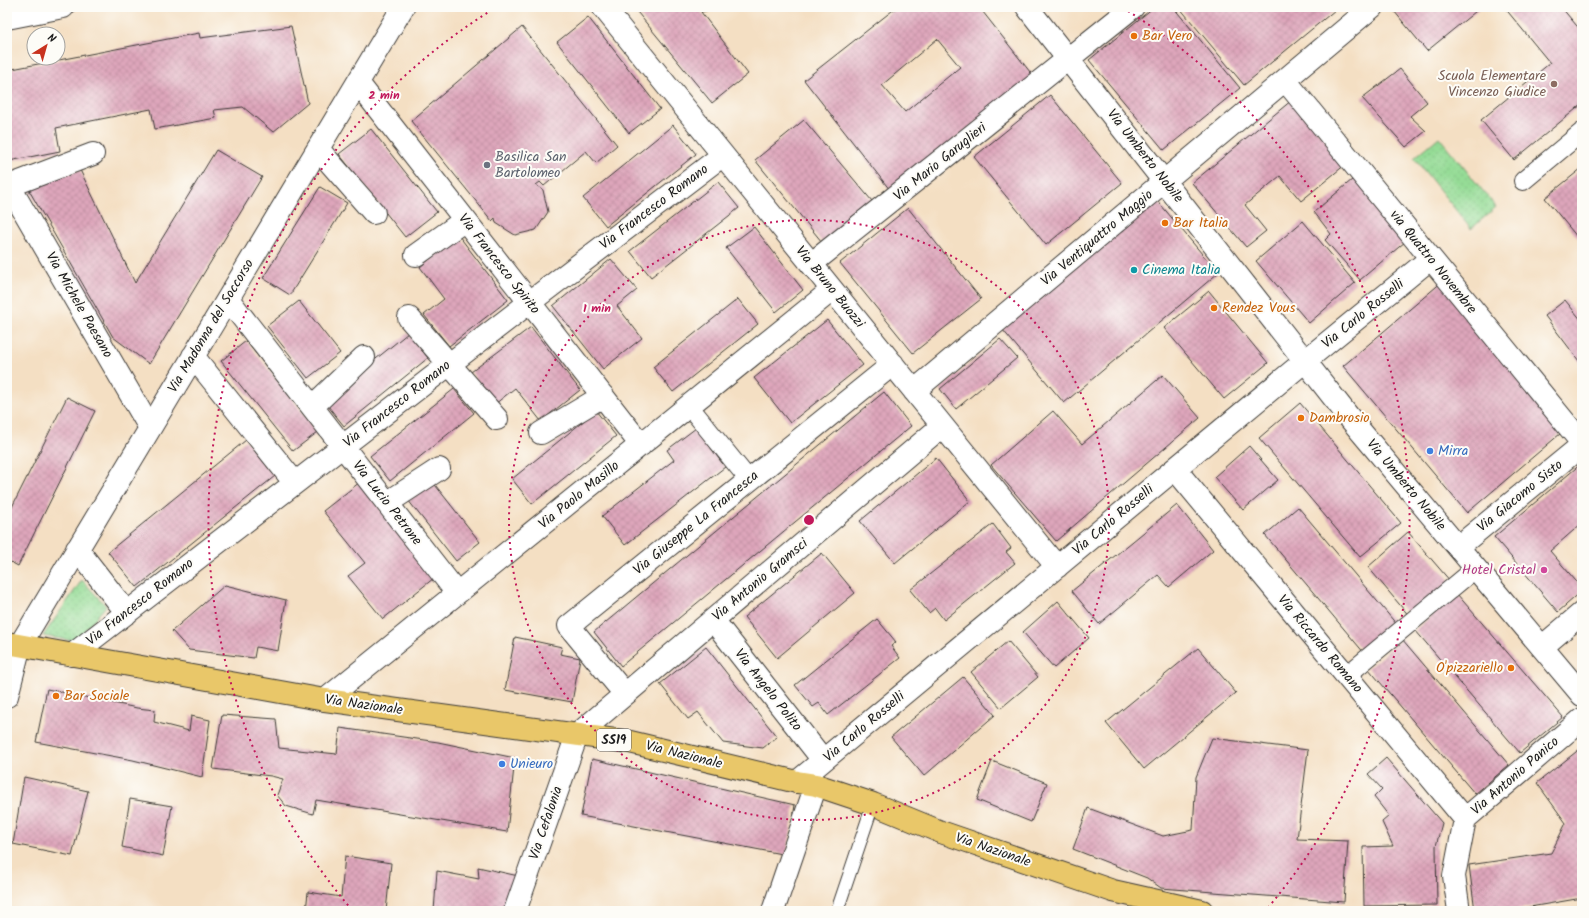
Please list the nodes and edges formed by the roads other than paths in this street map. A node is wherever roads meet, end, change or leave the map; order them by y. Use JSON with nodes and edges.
{"nodes":[{"id":1,"x":63,"y":7,"type":"edge"},
{"id":2,"x":403,"y":7,"type":"edge"},
{"id":3,"x":603,"y":7,"type":"edge"},
{"id":4,"x":1027,"y":7,"type":"edge"},
{"id":5,"x":1133,"y":7,"type":"edge"},
{"id":6,"x":1362,"y":10,"type":"edge"},
{"id":7,"x":7,"y":18,"type":"edge"},
{"id":8,"x":1068,"y":59,"type":"junction"},
{"id":9,"x":1285,"y":80,"type":"junction"},
{"id":10,"x":358,"y":83,"type":"junction"},
{"id":11,"x":1582,"y":132,"type":"edge"},
{"id":12,"x":318,"y":149,"type":"junction"},
{"id":13,"x":93,"y":154,"type":"dead end"},
{"id":14,"x":723,"y":155,"type":"junction"},
{"id":15,"x":1164,"y":181,"type":"junction"},
{"id":16,"x":1523,"y":181,"type":"dead end"},
{"id":17,"x":8,"y":184,"type":"edge"},
{"id":18,"x":374,"y":213,"type":"dead end"},
{"id":19,"x":465,"y":220,"type":"junction"},
{"id":20,"x":416,"y":255,"type":"dead end"},
{"id":21,"x":1430,"y":259,"type":"junction"},
{"id":22,"x":811,"y":264,"type":"junction"},
{"id":23,"x":832,"y":290,"type":"junction"},
{"id":24,"x":228,"y":299,"type":"junction"},
{"id":25,"x":530,"y":302,"type":"junction"},
{"id":26,"x":409,"y":318,"type":"dead end"},
{"id":27,"x":193,"y":356,"type":"junction"},
{"id":28,"x":364,"y":357,"type":"dead end"},
{"id":29,"x":1305,"y":361,"type":"junction"},
{"id":30,"x":449,"y":364,"type":"junction"},
{"id":31,"x":892,"y":364,"type":"junction"},
{"id":32,"x":914,"y":391,"type":"junction"},
{"id":33,"x":603,"y":396,"type":"junction"},
{"id":34,"x":689,"y":406,"type":"junction"},
{"id":35,"x":312,"y":407,"type":"junction"},
{"id":36,"x":497,"y":419,"type":"dead end"},
{"id":37,"x":942,"y":426,"type":"junction"},
{"id":38,"x":150,"y":428,"type":"junction"},
{"id":39,"x":541,"y":433,"type":"dead end"},
{"id":40,"x":641,"y":444,"type":"junction"},
{"id":41,"x":1582,"y":444,"type":"edge"},
{"id":42,"x":342,"y":446,"type":"junction"},
{"id":43,"x":439,"y":469,"type":"dead end"},
{"id":44,"x":1175,"y":469,"type":"junction"},
{"id":45,"x":749,"y":480,"type":"junction"},
{"id":46,"x":295,"y":483,"type":"junction"},
{"id":47,"x":387,"y":503,"type":"junction"},
{"id":48,"x":1458,"y":547,"type":"junction"},
{"id":49,"x":77,"y":549,"type":"junction"},
{"id":50,"x":1057,"y":567,"type":"junction"},
{"id":51,"x":1476,"y":568,"type":"junction"},
{"id":52,"x":457,"y":593,"type":"junction"},
{"id":53,"x":126,"y":613,"type":"junction"},
{"id":54,"x":1582,"y":613,"type":"edge"},
{"id":55,"x":712,"y":620,"type":"junction"},
{"id":56,"x":13,"y":644,"type":"edge"},
{"id":57,"x":1542,"y":647,"type":"junction"},
{"id":58,"x":72,"y":654,"type":"junction"},
{"id":59,"x":1346,"y":676,"type":"junction"},
{"id":60,"x":625,"y":694,"type":"junction"},
{"id":61,"x":1582,"y":695,"type":"edge"},
{"id":62,"x":7,"y":696,"type":"edge"},
{"id":63,"x":325,"y":700,"type":"junction"},
{"id":64,"x":1582,"y":719,"type":"edge"},
{"id":65,"x":577,"y":735,"type":"junction"},
{"id":66,"x":823,"y":760,"type":"junction"},
{"id":67,"x":806,"y":784,"type":"junction"},
{"id":68,"x":873,"y":804,"type":"junction"},
{"id":69,"x":1465,"y":819,"type":"junction"},
{"id":70,"x":515,"y":911,"type":"edge"},
{"id":71,"x":773,"y":911,"type":"edge"},
{"id":72,"x":837,"y":911,"type":"edge"},
{"id":73,"x":1202,"y":911,"type":"edge"},
{"id":74,"x":1459,"y":911,"type":"edge"}],
"edges":[{"from":1,"to":7,"type":"street"},
{"from":2,"to":10,"type":"street","name":"Via Madonna del Soccorso"},
{"from":3,"to":14,"type":"street","name":"Via Bruno Buozzi"},
{"from":4,"to":8,"type":"street","name":"Via Umberto Nobile"},
{"from":5,"to":8,"type":"street","name":"Via Mario Garuglieri"},
{"from":6,"to":9,"type":"street","name":"Via Ventiquattro Maggio"},
{"from":8,"to":15,"type":"street","name":"Via Umberto Nobile"},
{"from":8,"to":22,"type":"street","name":"Via Mario Garuglieri"},
{"from":9,"to":15,"type":"street","name":"Via Ventiquattro Maggio"},
{"from":9,"to":21,"type":"street","name":"via Quattro Novembre"},
{"from":10,"to":12,"type":"street","name":"Via Madonna del Soccorso"},
{"from":10,"to":19,"type":"street","name":"Via Francesco Spirito"},
{"from":11,"to":16,"type":"street"},
{"from":12,"to":18,"type":"street"},
{"from":12,"to":24,"type":"street","name":"Via Madonna del Soccorso"},
{"from":13,"to":17,"type":"street"},
{"from":14,"to":22,"type":"street","name":"Via Bruno Buozzi"},
{"from":14,"to":25,"type":"street","name":"Via Francesco Romano"},
{"from":15,"to":29,"type":"street","name":"Via Umberto Nobile"},
{"from":15,"to":32,"type":"street","name":"Via Ventiquattro Maggio"},
{"from":17,"to":38,"type":"street","name":"Via Michele Paesano"},
{"from":19,"to":20,"type":"street"},
{"from":19,"to":25,"type":"street","name":"Via Francesco Spirito"},
{"from":21,"to":29,"type":"street","name":"Via Carlo Rosselli"},
{"from":21,"to":41,"type":"street","name":"via Quattro Novembre"},
{"from":22,"to":23,"type":"street","name":"Via Bruno Buozzi"},
{"from":23,"to":31,"type":"street","name":"Via Bruno Buozzi"},
{"from":23,"to":34,"type":"street","name":"Via Paolo Masillo"},
{"from":24,"to":27,"type":"street","name":"Via Madonna del Soccorso"},
{"from":24,"to":35,"type":"street","name":"Via Lucio Petrone"},
{"from":25,"to":30,"type":"street","name":"Via Francesco Romano"},
{"from":25,"to":33,"type":"street","name":"Via Francesco Spirito"},
{"from":26,"to":30,"type":"street"},
{"from":27,"to":38,"type":"street","name":"Via Madonna del Soccorso"},
{"from":27,"to":46,"type":"street"},
{"from":28,"to":35,"type":"street"},
{"from":29,"to":44,"type":"street","name":"Via Carlo Rosselli"},
{"from":29,"to":48,"type":"street","name":"Via Umberto Nobile"},
{"from":30,"to":36,"type":"street"},
{"from":30,"to":42,"type":"street","name":"Via Francesco Romano"},
{"from":31,"to":32,"type":"street","name":"Via Bruno Buozzi"},
{"from":31,"to":45,"type":"street","name":"Via Giuseppe La Francesca"},
{"from":32,"to":37,"type":"street","name":"Via Bruno Buozzi"},
{"from":33,"to":39,"type":"street"},
{"from":33,"to":40,"type":"street","name":"Via Francesco Spirito"},
{"from":34,"to":40,"type":"street","name":"Via Paolo Masillo"},
{"from":34,"to":45,"type":"street"},
{"from":35,"to":42,"type":"street","name":"Via Lucio Petrone"},
{"from":37,"to":50,"type":"street","name":"Via Bruno Buozzi"},
{"from":37,"to":55,"type":"street","name":"Via Antonio Gramsci"},
{"from":38,"to":49,"type":"street","name":"Via Madonna del Soccorso"},
{"from":40,"to":52,"type":"street","name":"Via Paolo Masillo"},
{"from":41,"to":48,"type":"street","name":"Via Giacomo Sisto"},
{"from":42,"to":46,"type":"street","name":"Via Francesco Romano"},
{"from":42,"to":47,"type":"street","name":"Via Lucio Petrone"},
{"from":43,"to":47,"type":"street"},
{"from":44,"to":50,"type":"street","name":"Via Carlo Rosselli"},
{"from":44,"to":59,"type":"street","name":"Via Riccardo Romano"},
{"from":45,"to":60,"type":"street","name":"Via Giuseppe La Francesca"},
{"from":46,"to":53,"type":"street","name":"Via Francesco Romano"},
{"from":47,"to":52,"type":"street","name":"Via Lucio Petrone"},
{"from":48,"to":51,"type":"street","name":"Via Umberto Nobile"},
{"from":49,"to":53,"type":"street"},
{"from":49,"to":56,"type":"street","name":"Via Madonna del Soccorso"},
{"from":50,"to":66,"type":"street","name":"Via Carlo Rosselli"},
{"from":51,"to":57,"type":"street","name":"Via Umberto Nobile"},
{"from":51,"to":59,"type":"street"},
{"from":52,"to":63,"type":"street","name":"Via Paolo Masillo"},
{"from":53,"to":58,"type":"street","name":"Via Francesco Romano"},
{"from":54,"to":57,"type":"street"},
{"from":55,"to":60,"type":"street","name":"Via Antonio Gramsci"},
{"from":55,"to":66,"type":"street","name":"Via Angelo Polito"},
{"from":56,"to":58,"type":"main road","name":"Via Nazionale","number":"SS19"},
{"from":56,"to":62,"type":"street","name":"Via Madonna del Soccorso"},
{"from":57,"to":61,"type":"street","name":"Via Umberto Nobile"},
{"from":58,"to":63,"type":"main road","name":"Via Nazionale","number":"SS19"},
{"from":59,"to":69,"type":"street","name":"Via Riccardo Romano"},
{"from":60,"to":65,"type":"street","name":"Via Antonio Gramsci"},
{"from":63,"to":65,"type":"main road","name":"Via Nazionale","number":"SS19"},
{"from":64,"to":69,"type":"street","name":"Via Antonio Panico"},
{"from":65,"to":67,"type":"main road","name":"Via Nazionale","number":"SS19"},
{"from":65,"to":70,"type":"street","name":"Via Cefalonia"},
{"from":66,"to":67,"type":"street","name":"Via Carlo Rosselli"},
{"from":67,"to":68,"type":"main road","name":"Via Nazionale","number":"SS19"},
{"from":67,"to":71,"type":"street"},
{"from":68,"to":72,"type":"lane"},
{"from":68,"to":73,"type":"main road","name":"Via Nazionale","number":"SS19"},
{"from":69,"to":74,"type":"street","name":"Via Antonio Panico"}]}
